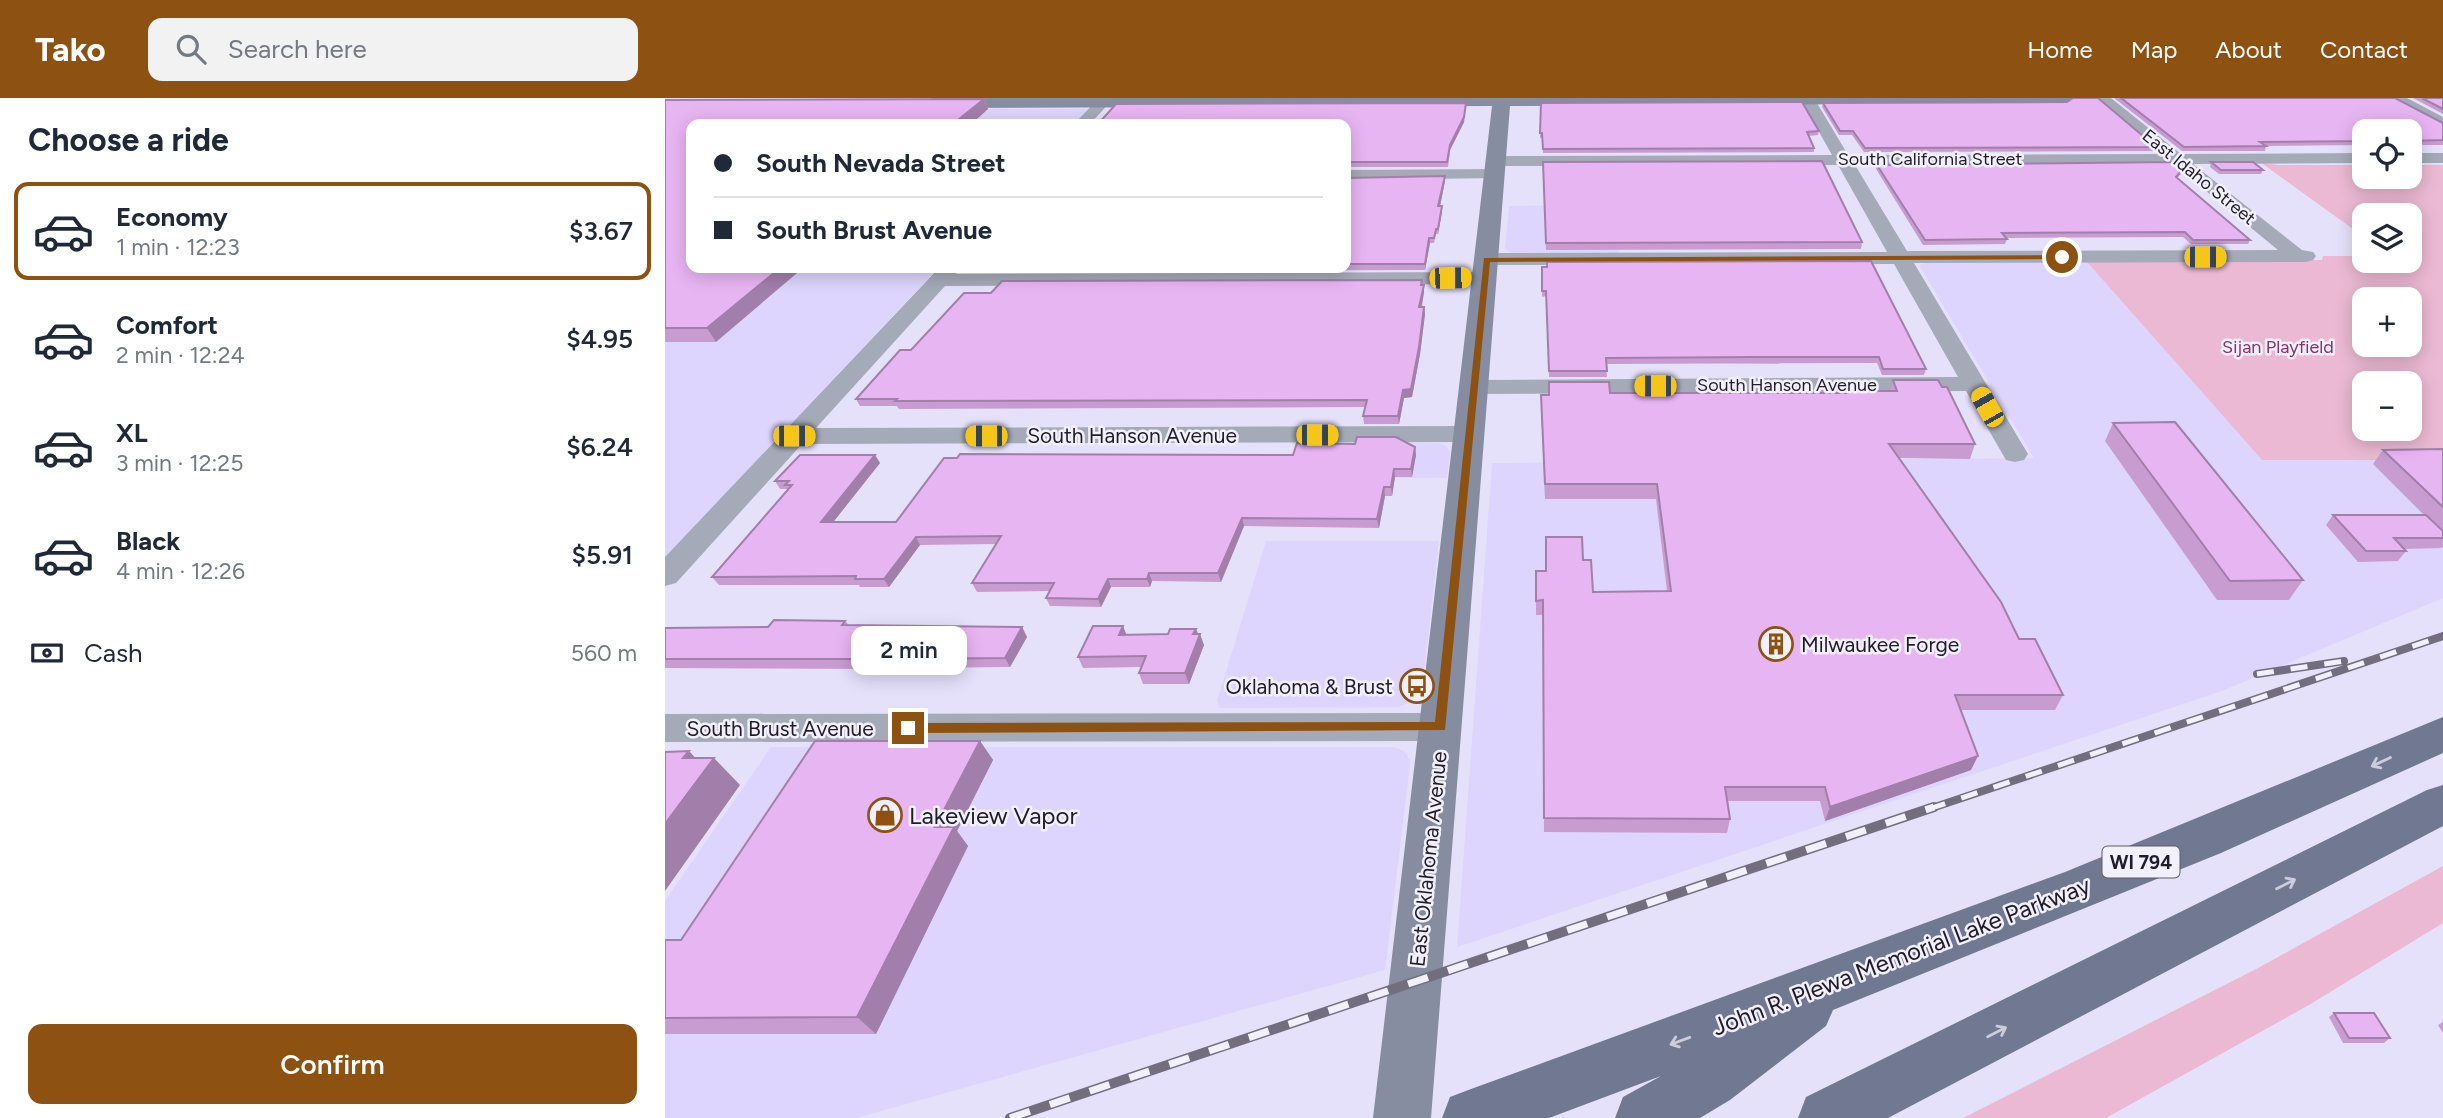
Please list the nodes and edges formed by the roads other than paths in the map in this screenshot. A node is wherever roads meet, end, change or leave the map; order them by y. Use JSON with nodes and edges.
{"nodes":[{"id":1,"x":1807,"y":98,"type":"edge"},
{"id":2,"x":2066,"y":98,"type":"edge"},
{"id":3,"x":2102,"y":98,"type":"edge"},
{"id":4,"x":2396,"y":98,"type":"edge"},
{"id":5,"x":1502,"y":99,"type":"edge"},
{"id":6,"x":1105,"y":101,"type":"edge"},
{"id":7,"x":920,"y":103,"type":"edge"},
{"id":8,"x":1087,"y":119,"type":"edge"},
{"id":9,"x":2443,"y":123,"type":"edge"},
{"id":10,"x":2352,"y":158,"type":"edge"},
{"id":11,"x":2422,"y":158,"type":"edge"},
{"id":12,"x":2443,"y":158,"type":"edge"},
{"id":13,"x":2176,"y":159,"type":"junction"},
{"id":14,"x":1843,"y":160,"type":"junction"},
{"id":15,"x":1496,"y":167,"type":"junction"},
{"id":16,"x":1351,"y":174,"type":"edge"},
{"id":17,"x":1900,"y":258,"type":"junction"},
{"id":18,"x":1485,"y":269,"type":"junction"},
{"id":19,"x":1351,"y":270,"type":"edge"},
{"id":20,"x":1052,"y":273,"type":"edge"},
{"id":21,"x":944,"y":274,"type":"edge"},
{"id":22,"x":1974,"y":384,"type":"junction"},
{"id":23,"x":1474,"y":387,"type":"junction"},
{"id":24,"x":1469,"y":435,"type":"junction"},
{"id":25,"x":794,"y":436,"type":"junction"},
{"id":26,"x":2015,"y":454,"type":"dead end"},
{"id":27,"x":665,"y":576,"type":"edge"},
{"id":28,"x":1441,"y":727,"type":"junction"},
{"id":29,"x":665,"y":728,"type":"edge"},
{"id":30,"x":2443,"y":734,"type":"edge"},
{"id":31,"x":2443,"y":804,"type":"edge"},
{"id":32,"x":1836,"y":985,"type":"junction"},
{"id":33,"x":1954,"y":1053,"type":"junction"},
{"id":34,"x":1402,"y":1118,"type":"edge"},
{"id":35,"x":1471,"y":1118,"type":"edge"},
{"id":36,"x":1644,"y":1118,"type":"edge"},
{"id":37,"x":1827,"y":1118,"type":"edge"},
{"id":38,"x":1880,"y":1118,"type":"edge"}],
"edges":[{"from":1,"to":2,"type":"street"},
{"from":1,"to":5,"type":"street"},
{"from":1,"to":14,"type":"street"},
{"from":3,"to":13,"type":"street","name":"East Idaho Street"},
{"from":4,"to":9,"type":"street"},
{"from":5,"to":6,"type":"street"},
{"from":5,"to":15,"type":"street","name":"East Oklahoma Avenue"},
{"from":6,"to":7,"type":"street"},
{"from":6,"to":8,"type":"street"},
{"from":10,"to":13,"type":"street","name":"South California Street"},
{"from":11,"to":12,"type":"street"},
{"from":13,"to":14,"type":"street","name":"South California Street"},
{"from":13,"to":17,"type":"street","name":"East Idaho Street"},
{"from":14,"to":15,"type":"street","name":"South California Street"},
{"from":14,"to":17,"type":"street"},
{"from":15,"to":16,"type":"street","name":"South California Street"},
{"from":15,"to":18,"type":"street","name":"East Oklahoma Avenue"},
{"from":17,"to":18,"type":"street"},
{"from":17,"to":22,"type":"street"},
{"from":18,"to":19,"type":"street"},
{"from":18,"to":23,"type":"street","name":"East Oklahoma Avenue"},
{"from":20,"to":21,"type":"street"},
{"from":21,"to":25,"type":"street"},
{"from":22,"to":23,"type":"street","name":"South Hanson Avenue"},
{"from":22,"to":26,"type":"street"},
{"from":23,"to":24,"type":"street","name":"East Oklahoma Avenue"},
{"from":24,"to":25,"type":"street","name":"South Hanson Avenue"},
{"from":24,"to":28,"type":"street","name":"East Oklahoma Avenue"},
{"from":25,"to":27,"type":"street"},
{"from":28,"to":29,"type":"street","name":"South Brust Avenue"},
{"from":28,"to":34,"type":"street","name":"East Oklahoma Avenue"},
{"from":30,"to":32,"type":"main road","name":"John R. Plewa Memorial Lake Parkway","number":"WI 794","one_way":true},
{"from":33,"to":31,"type":"main road","one_way":true},
{"from":32,"to":35,"type":"main road","name":"John R. Plewa Memorial Lake Parkway","number":"WI 794","one_way":true},
{"from":32,"to":36,"type":"main road"},
{"from":33,"to":37,"type":"main road"},
{"from":33,"to":38,"type":"main road"}]}
